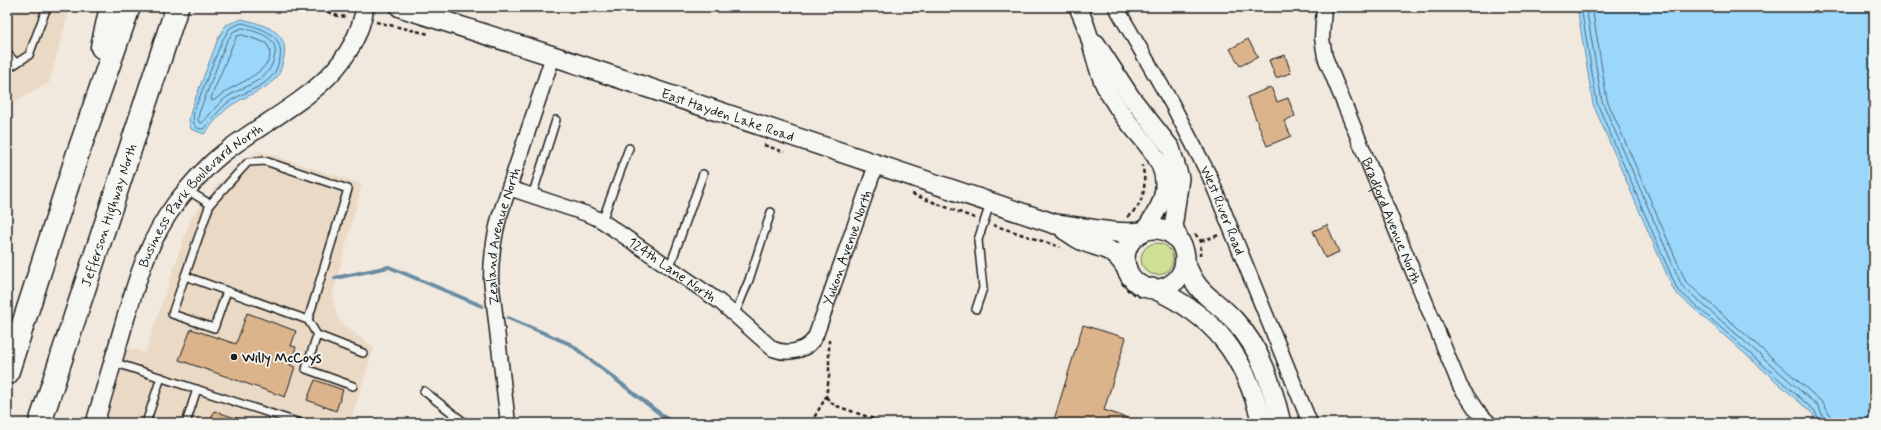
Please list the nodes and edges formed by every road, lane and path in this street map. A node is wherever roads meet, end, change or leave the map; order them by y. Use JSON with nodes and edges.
{"nodes":[{"id":1,"x":47,"y":7,"type":"edge"},
{"id":2,"x":111,"y":7,"type":"edge"},
{"id":3,"x":129,"y":7,"type":"edge"},
{"id":4,"x":177,"y":7,"type":"edge"},
{"id":5,"x":315,"y":7,"type":"edge"},
{"id":6,"x":365,"y":7,"type":"edge"},
{"id":7,"x":400,"y":7,"type":"edge"},
{"id":8,"x":1078,"y":7,"type":"edge"},
{"id":9,"x":1116,"y":7,"type":"edge"},
{"id":10,"x":1324,"y":7,"type":"edge"},
{"id":11,"x":338,"y":16,"type":"dead end"},
{"id":12,"x":381,"y":24,"type":"dead end"},
{"id":13,"x":375,"y":27,"type":"dead end"},
{"id":14,"x":1088,"y":31,"type":"junction"},
{"id":15,"x":7,"y":53,"type":"edge"},
{"id":16,"x":553,"y":56,"type":"junction"},
{"id":17,"x":16,"y":63,"type":"junction"},
{"id":18,"x":7,"y":69,"type":"edge"},
{"id":19,"x":556,"y":120,"type":"dead end"},
{"id":20,"x":629,"y":148,"type":"dead end"},
{"id":21,"x":77,"y":156,"type":"junction"},
{"id":22,"x":876,"y":165,"type":"junction"},
{"id":23,"x":703,"y":174,"type":"dead end"},
{"id":24,"x":508,"y":188,"type":"junction"},
{"id":25,"x":186,"y":190,"type":"junction"},
{"id":26,"x":907,"y":193,"type":"dead end"},
{"id":27,"x":532,"y":196,"type":"junction"},
{"id":28,"x":1142,"y":200,"type":"dead end"},
{"id":29,"x":990,"y":203,"type":"junction"},
{"id":30,"x":210,"y":204,"type":"junction"},
{"id":31,"x":771,"y":212,"type":"dead end"},
{"id":32,"x":972,"y":218,"type":"dead end"},
{"id":33,"x":1124,"y":219,"type":"dead end"},
{"id":34,"x":602,"y":221,"type":"junction"},
{"id":35,"x":1055,"y":224,"type":"junction"},
{"id":36,"x":995,"y":226,"type":"dead end"},
{"id":37,"x":1232,"y":230,"type":"junction"},
{"id":38,"x":1143,"y":231,"type":"junction"},
{"id":39,"x":1186,"y":236,"type":"junction"},
{"id":40,"x":1201,"y":241,"type":"junction"},
{"id":41,"x":1063,"y":248,"type":"dead end"},
{"id":42,"x":1193,"y":261,"type":"junction"},
{"id":43,"x":670,"y":266,"type":"junction"},
{"id":44,"x":1123,"y":274,"type":"junction"},
{"id":45,"x":185,"y":276,"type":"junction"},
{"id":46,"x":227,"y":291,"type":"junction"},
{"id":47,"x":1146,"y":293,"type":"junction"},
{"id":48,"x":976,"y":309,"type":"dead end"},
{"id":49,"x":735,"y":314,"type":"junction"},
{"id":50,"x":308,"y":320,"type":"junction"},
{"id":51,"x":818,"y":331,"type":"junction"},
{"id":52,"x":317,"y":335,"type":"junction"},
{"id":53,"x":363,"y":353,"type":"dead end"},
{"id":54,"x":113,"y":362,"type":"junction"},
{"id":55,"x":7,"y":374,"type":"edge"},
{"id":56,"x":161,"y":377,"type":"junction"},
{"id":57,"x":353,"y":386,"type":"dead end"},
{"id":58,"x":197,"y":389,"type":"junction"},
{"id":59,"x":424,"y":391,"type":"dead end"},
{"id":60,"x":826,"y":397,"type":"junction"},
{"id":61,"x":40,"y":423,"type":"edge"},
{"id":62,"x":95,"y":423,"type":"edge"},
{"id":63,"x":146,"y":423,"type":"edge"},
{"id":64,"x":186,"y":423,"type":"edge"},
{"id":65,"x":300,"y":423,"type":"edge"},
{"id":66,"x":465,"y":423,"type":"edge"},
{"id":67,"x":508,"y":423,"type":"edge"},
{"id":68,"x":811,"y":423,"type":"edge"},
{"id":69,"x":885,"y":423,"type":"edge"},
{"id":70,"x":1262,"y":423,"type":"edge"},
{"id":71,"x":1281,"y":423,"type":"edge"},
{"id":72,"x":1310,"y":423,"type":"edge"},
{"id":73,"x":1489,"y":423,"type":"edge"}],
"edges":[{"from":1,"to":17,"type":"lane"},
{"from":2,"to":21,"type":"highway"},
{"from":3,"to":21,"type":"highway"},
{"from":4,"to":61,"type":"highway","name":"Jefferson Highway North"},
{"from":5,"to":11,"type":"path"},
{"from":6,"to":25,"type":"street","name":"Business Park Boulevard North"},
{"from":7,"to":16,"type":"main road","name":"East Hayden Lake Road"},
{"from":8,"to":14,"type":"street","name":"West River Road"},
{"from":9,"to":37,"type":"street","name":"West River Road"},
{"from":10,"to":73,"type":"street","name":"Bradford Avenue North"},
{"from":12,"to":13,"type":"path"},
{"from":14,"to":38,"type":"street","name":"West River Road"},
{"from":14,"to":39,"type":"street","name":"West River Road"},
{"from":15,"to":17,"type":"lane"},
{"from":16,"to":22,"type":"main road","name":"East Hayden Lake Road"},
{"from":16,"to":24,"type":"street","name":"Zealand Avenue North"},
{"from":17,"to":18,"type":"lane"},
{"from":19,"to":27,"type":"lane"},
{"from":20,"to":34,"type":"lane"},
{"from":21,"to":55,"type":"highway"},
{"from":22,"to":29,"type":"main road","name":"East Hayden Lake Road"},
{"from":22,"to":51,"type":"street","name":"Yukon Avenue North"},
{"from":23,"to":43,"type":"lane"},
{"from":24,"to":27,"type":"street","name":"124th Lane North"},
{"from":24,"to":67,"type":"street","name":"Zealand Avenue North"},
{"from":25,"to":30,"type":"lane"},
{"from":25,"to":54,"type":"street","name":"Business Park Boulevard North"},
{"from":26,"to":32,"type":"path"},
{"from":27,"to":34,"type":"street","name":"124th Lane North"},
{"from":28,"to":33,"type":"path"},
{"from":29,"to":35,"type":"main road","name":"East Hayden Lake Road"},
{"from":29,"to":48,"type":"lane"},
{"from":30,"to":45,"type":"lane"},
{"from":30,"to":50,"type":"lane"},
{"from":31,"to":49,"type":"lane"},
{"from":34,"to":43,"type":"street","name":"124th Lane North"},
{"from":35,"to":38,"type":"main road","name":"East Hayden Lake Road"},
{"from":35,"to":44,"type":"main road","name":"East Hayden Lake Road"},
{"from":36,"to":41,"type":"path"},
{"from":37,"to":40,"type":"path"},
{"from":37,"to":72,"type":"street","name":"West River Road"},
{"from":38,"to":39,"type":"main road","name":"East Hayden Lake Road"},
{"from":38,"to":44,"type":"main road"},
{"from":39,"to":40,"type":"path"},
{"from":39,"to":42,"type":"main road"},
{"from":40,"to":42,"type":"path"},
{"from":42,"to":47,"type":"main road"},
{"from":42,"to":71,"type":"main road"},
{"from":43,"to":49,"type":"street","name":"124th Lane North"},
{"from":44,"to":47,"type":"main road","name":"East Hayden Lake Road"},
{"from":44,"to":47,"type":"path"},
{"from":45,"to":46,"type":"lane"},
{"from":45,"to":46,"type":"lane"},
{"from":46,"to":50,"type":"lane"},
{"from":47,"to":70,"type":"main road"},
{"from":49,"to":51,"type":"street","name":"124th Lane North"},
{"from":50,"to":52,"type":"lane"},
{"from":51,"to":60,"type":"path"},
{"from":52,"to":53,"type":"lane"},
{"from":52,"to":57,"type":"lane"},
{"from":54,"to":56,"type":"lane"},
{"from":54,"to":62,"type":"street","name":"Business Park Boulevard North"},
{"from":56,"to":58,"type":"lane"},
{"from":56,"to":63,"type":"lane"},
{"from":58,"to":64,"type":"lane"},
{"from":58,"to":65,"type":"lane"},
{"from":59,"to":66,"type":"lane"},
{"from":60,"to":68,"type":"path"},
{"from":60,"to":69,"type":"path"}]}
